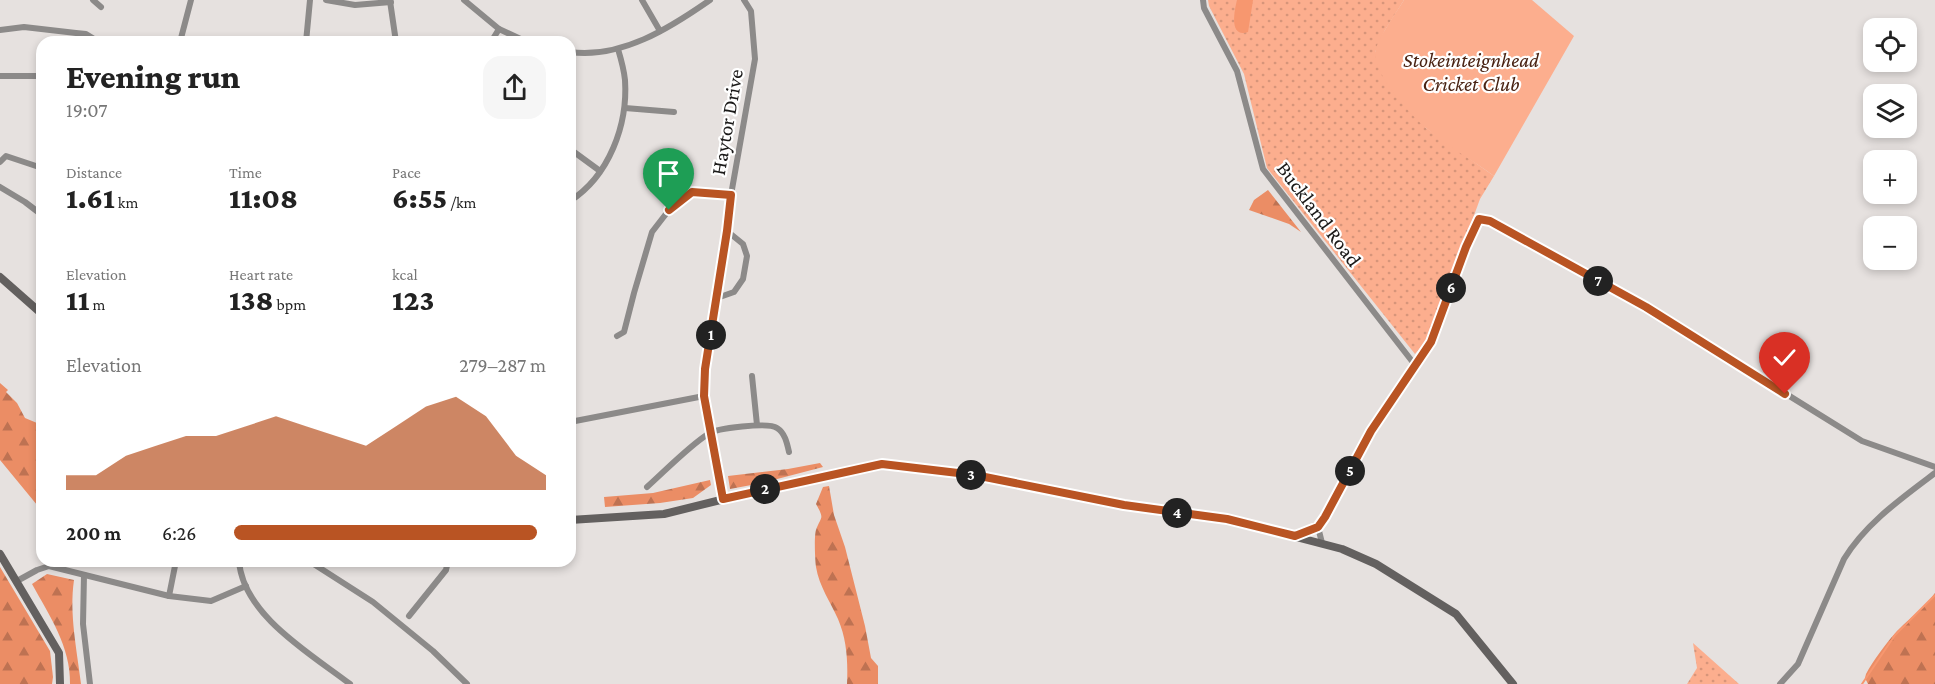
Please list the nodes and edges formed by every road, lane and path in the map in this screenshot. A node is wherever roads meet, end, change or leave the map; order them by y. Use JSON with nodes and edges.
{"nodes":[{"id":1,"x":93,"y":0,"type":"edge"},
{"id":2,"x":191,"y":0,"type":"edge"},
{"id":3,"x":310,"y":0,"type":"edge"},
{"id":4,"x":326,"y":0,"type":"edge"},
{"id":5,"x":464,"y":0,"type":"edge"},
{"id":6,"x":642,"y":0,"type":"edge"},
{"id":7,"x":710,"y":0,"type":"edge"},
{"id":8,"x":744,"y":0,"type":"edge"},
{"id":9,"x":1203,"y":0,"type":"edge"},
{"id":10,"x":391,"y":1,"type":"edge"},
{"id":11,"x":101,"y":7,"type":"dead end"},
{"id":12,"x":0,"y":30,"type":"edge"},
{"id":13,"x":499,"y":30,"type":"junction"},
{"id":14,"x":660,"y":32,"type":"junction"},
{"id":15,"x":89,"y":36,"type":"edge"},
{"id":16,"x":182,"y":36,"type":"edge"},
{"id":17,"x":307,"y":36,"type":"edge"},
{"id":18,"x":395,"y":36,"type":"edge"},
{"id":19,"x":495,"y":36,"type":"edge"},
{"id":20,"x":513,"y":36,"type":"edge"},
{"id":21,"x":618,"y":49,"type":"junction"},
{"id":22,"x":576,"y":53,"type":"edge"},
{"id":23,"x":0,"y":76,"type":"edge"},
{"id":24,"x":36,"y":76,"type":"edge"},
{"id":25,"x":625,"y":108,"type":"junction"},
{"id":26,"x":674,"y":112,"type":"dead end"},
{"id":27,"x":576,"y":153,"type":"edge"},
{"id":28,"x":0,"y":162,"type":"edge"},
{"id":29,"x":36,"y":166,"type":"edge"},
{"id":30,"x":600,"y":171,"type":"junction"},
{"id":31,"x":0,"y":187,"type":"edge"},
{"id":32,"x":731,"y":195,"type":"junction"},
{"id":33,"x":576,"y":197,"type":"edge"},
{"id":34,"x":36,"y":210,"type":"edge"},
{"id":35,"x":727,"y":231,"type":"junction"},
{"id":36,"x":0,"y":277,"type":"edge"},
{"id":37,"x":717,"y":298,"type":"junction"},
{"id":38,"x":36,"y":309,"type":"edge"},
{"id":39,"x":617,"y":336,"type":"dead end"},
{"id":40,"x":1415,"y":365,"type":"junction"},
{"id":41,"x":752,"y":376,"type":"dead end"},
{"id":42,"x":704,"y":396,"type":"junction"},
{"id":43,"x":576,"y":421,"type":"edge"},
{"id":44,"x":757,"y":425,"type":"junction"},
{"id":45,"x":710,"y":432,"type":"junction"},
{"id":46,"x":789,"y":452,"type":"dead end"},
{"id":47,"x":1935,"y":467,"type":"edge"},
{"id":48,"x":1935,"y":473,"type":"edge"},
{"id":49,"x":647,"y":487,"type":"dead end"},
{"id":50,"x":723,"y":499,"type":"junction"},
{"id":51,"x":576,"y":520,"type":"edge"},
{"id":52,"x":1318,"y":527,"type":"junction"},
{"id":53,"x":1295,"y":536,"type":"junction"},
{"id":54,"x":1322,"y":543,"type":"junction"},
{"id":55,"x":0,"y":554,"type":"edge"},
{"id":56,"x":46,"y":567,"type":"edge"},
{"id":57,"x":53,"y":567,"type":"edge"},
{"id":58,"x":175,"y":567,"type":"edge"},
{"id":59,"x":240,"y":567,"type":"edge"},
{"id":60,"x":318,"y":567,"type":"edge"},
{"id":61,"x":447,"y":567,"type":"edge"},
{"id":62,"x":84,"y":575,"type":"junction"},
{"id":63,"x":18,"y":581,"type":"junction"},
{"id":64,"x":246,"y":586,"type":"junction"},
{"id":65,"x":169,"y":597,"type":"junction"},
{"id":66,"x":409,"y":616,"type":"dead end"},
{"id":67,"x":60,"y":684,"type":"edge"},
{"id":68,"x":90,"y":684,"type":"edge"},
{"id":69,"x":350,"y":684,"type":"edge"},
{"id":70,"x":467,"y":684,"type":"edge"},
{"id":71,"x":1513,"y":684,"type":"edge"},
{"id":72,"x":1780,"y":684,"type":"edge"}],
"edges":[{"from":1,"to":11,"type":"street"},
{"from":2,"to":16,"type":"street"},
{"from":3,"to":17,"type":"street"},
{"from":4,"to":10,"type":"street"},
{"from":5,"to":13,"type":"street"},
{"from":6,"to":14,"type":"street"},
{"from":7,"to":14,"type":"street"},
{"from":8,"to":32,"type":"street","name":"Haytor Drive"},
{"from":9,"to":40,"type":"street","name":"Buckland Road"},
{"from":10,"to":18,"type":"street"},
{"from":12,"to":15,"type":"street"},
{"from":13,"to":19,"type":"street"},
{"from":13,"to":20,"type":"street"},
{"from":14,"to":21,"type":"street"},
{"from":21,"to":22,"type":"street"},
{"from":21,"to":25,"type":"street"},
{"from":23,"to":24,"type":"street"},
{"from":25,"to":26,"type":"street"},
{"from":25,"to":30,"type":"street"},
{"from":27,"to":30,"type":"street"},
{"from":28,"to":29,"type":"street"},
{"from":30,"to":33,"type":"street"},
{"from":31,"to":34,"type":"street"},
{"from":32,"to":35,"type":"street","name":"Haytor Drive"},
{"from":32,"to":39,"type":"street"},
{"from":35,"to":37,"type":"street","name":"Haytor Drive"},
{"from":35,"to":37,"type":"street"},
{"from":36,"to":38,"type":"street"},
{"from":37,"to":42,"type":"street","name":"Haytor Drive"},
{"from":40,"to":47,"type":"street"},
{"from":40,"to":52,"type":"street"},
{"from":41,"to":44,"type":"street"},
{"from":42,"to":43,"type":"street"},
{"from":42,"to":45,"type":"street","name":"Haytor Drive"},
{"from":44,"to":45,"type":"street"},
{"from":44,"to":46,"type":"street"},
{"from":45,"to":49,"type":"street"},
{"from":45,"to":50,"type":"street","name":"Haytor Drive"},
{"from":48,"to":72,"type":"street"},
{"from":50,"to":51,"type":"street"},
{"from":50,"to":53,"type":"street"},
{"from":52,"to":53,"type":"street"},
{"from":52,"to":54,"type":"street"},
{"from":53,"to":54,"type":"street"},
{"from":54,"to":71,"type":"street"},
{"from":55,"to":63,"type":"street"},
{"from":56,"to":63,"type":"street"},
{"from":57,"to":62,"type":"street"},
{"from":58,"to":65,"type":"street"},
{"from":59,"to":64,"type":"street"},
{"from":60,"to":70,"type":"street"},
{"from":61,"to":66,"type":"street"},
{"from":62,"to":65,"type":"street"},
{"from":62,"to":68,"type":"street"},
{"from":63,"to":67,"type":"street"},
{"from":64,"to":65,"type":"street"},
{"from":64,"to":69,"type":"street"}]}
